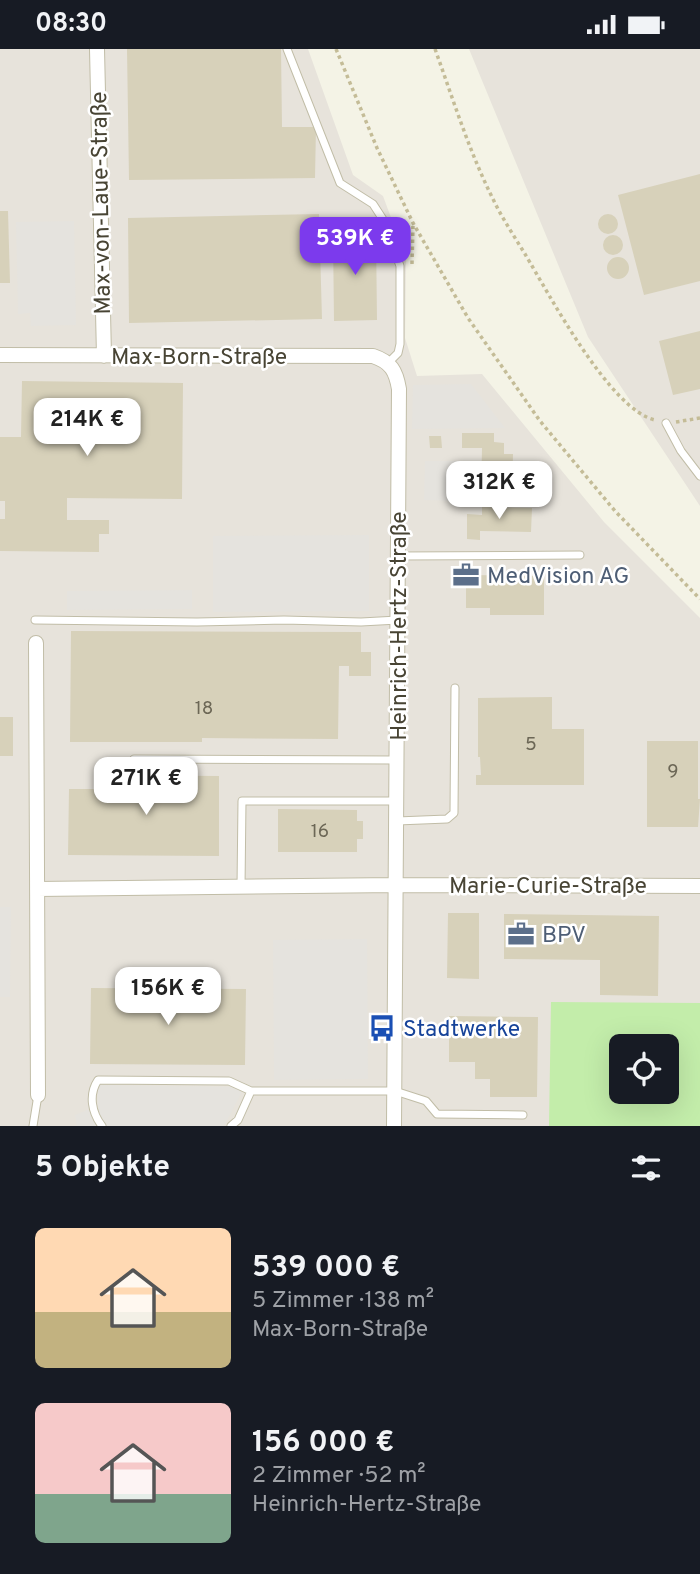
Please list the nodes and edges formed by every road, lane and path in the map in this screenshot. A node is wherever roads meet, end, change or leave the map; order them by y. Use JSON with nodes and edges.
{"nodes":[{"id":1,"x":97,"y":49,"type":"edge"},
{"id":2,"x":287,"y":49,"type":"edge"},
{"id":3,"x":336,"y":49,"type":"edge"},
{"id":4,"x":435,"y":49,"type":"edge"},
{"id":5,"x":0,"y":355,"type":"edge"},
{"id":6,"x":104,"y":356,"type":"junction"},
{"id":7,"x":391,"y":366,"type":"junction"},
{"id":8,"x":700,"y":418,"type":"edge"},
{"id":9,"x":666,"y":423,"type":"junction"},
{"id":10,"x":700,"y":476,"type":"edge"},
{"id":11,"x":580,"y":555,"type":"dead end"},
{"id":12,"x":399,"y":557,"type":"junction"},
{"id":13,"x":700,"y":599,"type":"edge"},
{"id":14,"x":35,"y":620,"type":"dead end"},
{"id":15,"x":399,"y":620,"type":"junction"},
{"id":16,"x":36,"y":643,"type":"dead end"},
{"id":17,"x":455,"y":688,"type":"dead end"},
{"id":18,"x":134,"y":759,"type":"dead end"},
{"id":19,"x":397,"y":760,"type":"junction"},
{"id":20,"x":397,"y":801,"type":"junction"},
{"id":21,"x":397,"y":821,"type":"junction"},
{"id":22,"x":396,"y":885,"type":"junction"},
{"id":23,"x":700,"y":886,"type":"edge"},
{"id":24,"x":241,"y":887,"type":"junction"},
{"id":25,"x":37,"y":889,"type":"junction"},
{"id":26,"x":251,"y":1091,"type":"junction"},
{"id":27,"x":395,"y":1091,"type":"junction"},
{"id":28,"x":38,"y":1095,"type":"joint"},
{"id":29,"x":523,"y":1115,"type":"dead end"},
{"id":30,"x":33,"y":1126,"type":"edge"},
{"id":31,"x":102,"y":1126,"type":"edge"},
{"id":32,"x":231,"y":1126,"type":"edge"},
{"id":33,"x":394,"y":1126,"type":"edge"}],
"edges":[{"from":1,"to":6,"type":"street","name":"Max-von-Laue-Straße"},
{"from":2,"to":7,"type":"lane"},
{"from":3,"to":13,"type":"path"},
{"from":4,"to":9,"type":"path"},
{"from":5,"to":6,"type":"street","name":"Max-Born-Straße"},
{"from":6,"to":7,"type":"street","name":"Max-Born-Straße"},
{"from":7,"to":12,"type":"street","name":"Heinrich-Hertz-Straße"},
{"from":8,"to":9,"type":"path"},
{"from":9,"to":10,"type":"lane"},
{"from":11,"to":12,"type":"lane"},
{"from":12,"to":15,"type":"street","name":"Heinrich-Hertz-Straße"},
{"from":14,"to":15,"type":"lane"},
{"from":15,"to":19,"type":"street","name":"Heinrich-Hertz-Straße"},
{"from":16,"to":25,"type":"street"},
{"from":17,"to":21,"type":"lane"},
{"from":18,"to":19,"type":"lane"},
{"from":19,"to":20,"type":"street","name":"Heinrich-Hertz-Straße"},
{"from":20,"to":21,"type":"street","name":"Heinrich-Hertz-Straße"},
{"from":20,"to":24,"type":"lane"},
{"from":21,"to":22,"type":"street","name":"Heinrich-Hertz-Straße"},
{"from":22,"to":23,"type":"street","name":"Marie-Curie-Straße"},
{"from":22,"to":24,"type":"street"},
{"from":22,"to":27,"type":"street","name":"Heinrich-Hertz-Straße"},
{"from":24,"to":25,"type":"street"},
{"from":25,"to":28,"type":"street"},
{"from":26,"to":27,"type":"lane"},
{"from":26,"to":31,"type":"lane"},
{"from":26,"to":32,"type":"lane"},
{"from":27,"to":29,"type":"lane"},
{"from":27,"to":33,"type":"street","name":"Heinrich-Hertz-Straße"},
{"from":28,"to":30,"type":"lane"}]}
